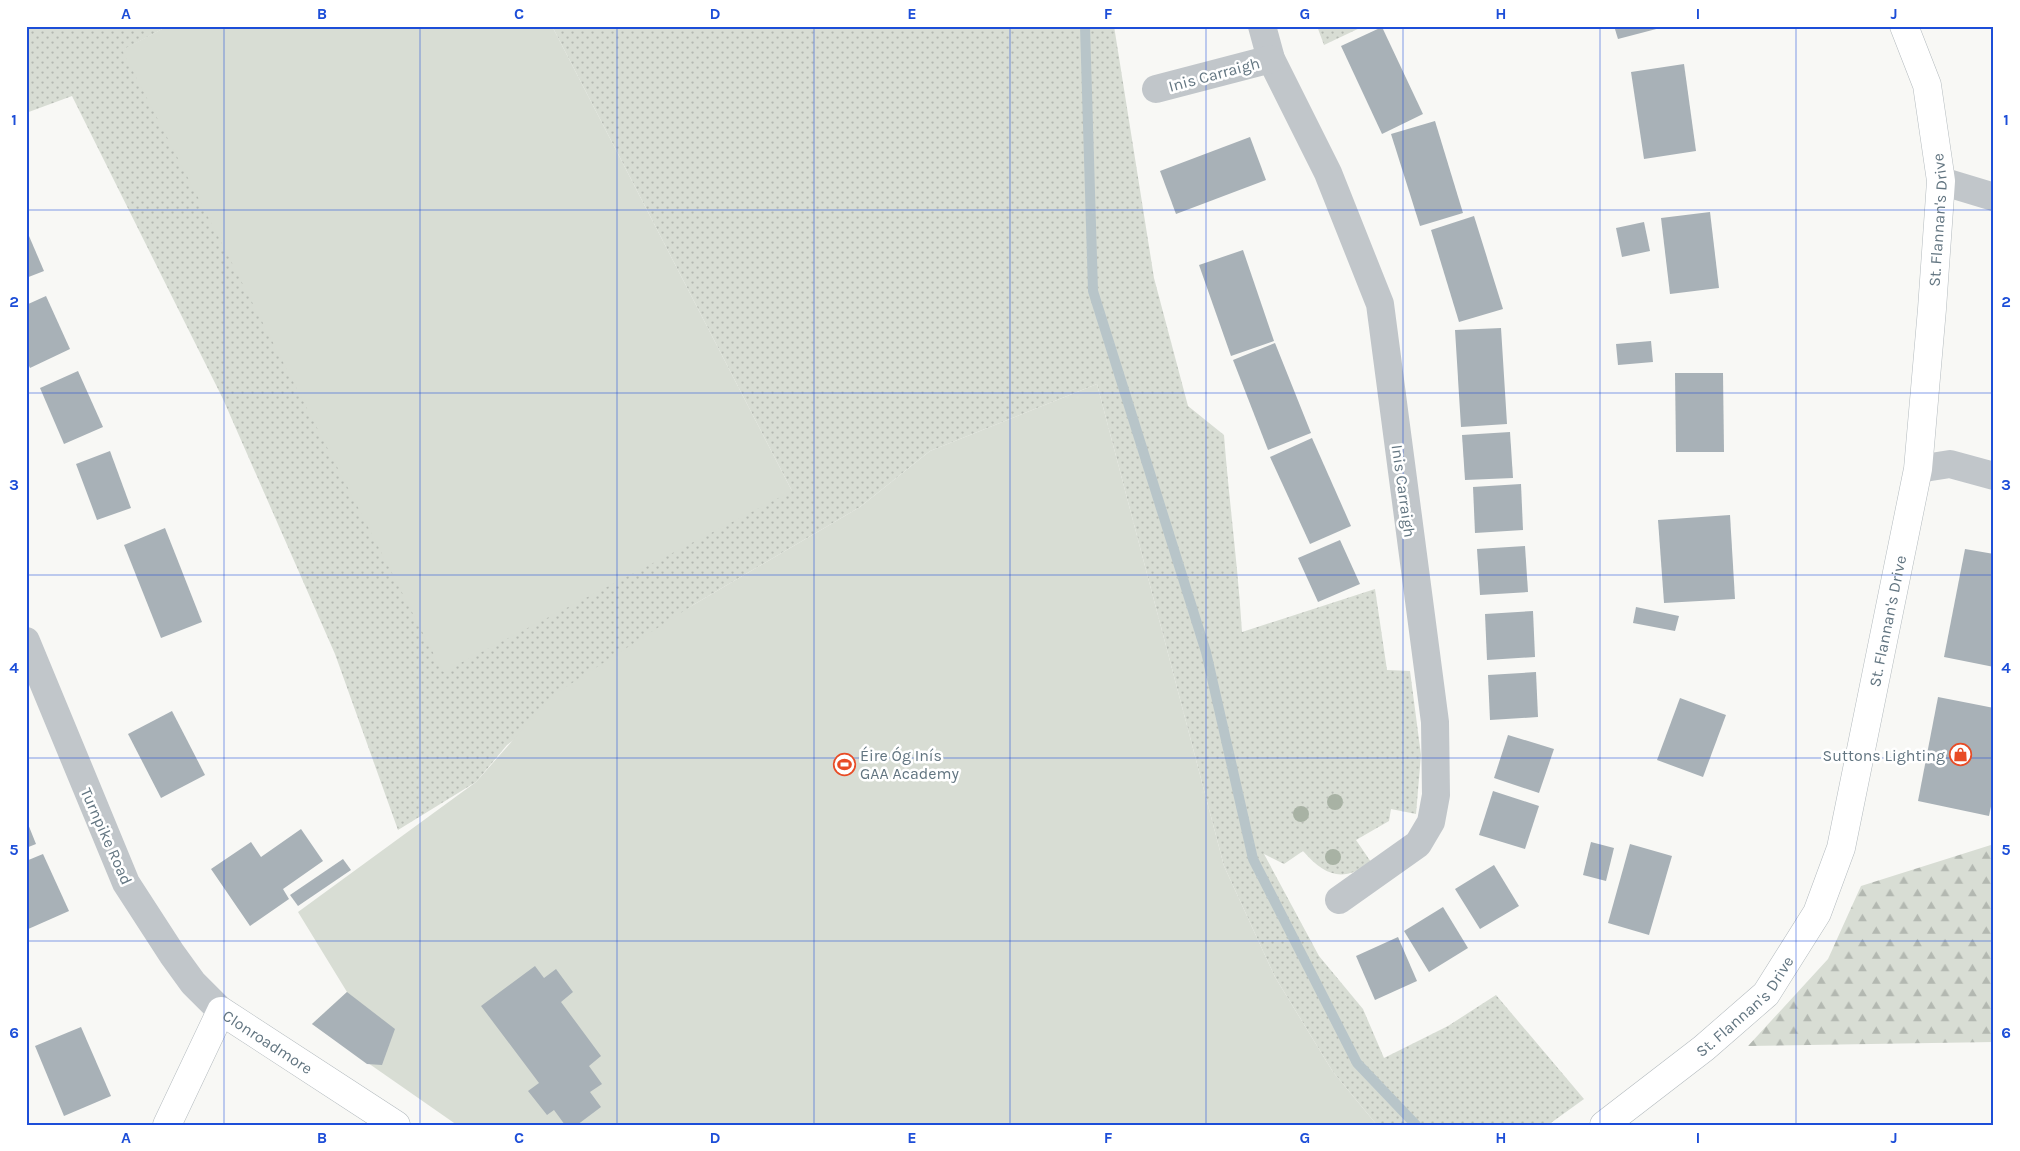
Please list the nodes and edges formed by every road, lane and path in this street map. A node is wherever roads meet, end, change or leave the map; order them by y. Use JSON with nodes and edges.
{"nodes":[{"id":1,"x":1262,"y":26,"type":"edge"},
{"id":2,"x":1904,"y":26,"type":"edge"},
{"id":3,"x":1272,"y":59,"type":"junction"},
{"id":4,"x":1156,"y":89,"type":"dead end"},
{"id":5,"x":1941,"y":181,"type":"junction"},
{"id":6,"x":1994,"y":198,"type":"edge"},
{"id":7,"x":1918,"y":469,"type":"junction"},
{"id":8,"x":1994,"y":476,"type":"edge"},
{"id":9,"x":26,"y":641,"type":"edge"},
{"id":10,"x":1339,"y":900,"type":"dead end"},
{"id":11,"x":221,"y":1011,"type":"junction"},
{"id":12,"x":167,"y":1125,"type":"edge"},
{"id":13,"x":396,"y":1125,"type":"edge"},
{"id":14,"x":1604,"y":1125,"type":"edge"}],
"edges":[{"from":1,"to":3,"type":"street","name":"Inis Carraigh"},
{"from":2,"to":5,"type":"street","name":"St. Flannan's Drive"},
{"from":3,"to":4,"type":"street","name":"Inis Carraigh"},
{"from":3,"to":10,"type":"street","name":"Inis Carraigh"},
{"from":5,"to":6,"type":"street"},
{"from":5,"to":7,"type":"street","name":"St. Flannan's Drive"},
{"from":7,"to":8,"type":"street"},
{"from":7,"to":14,"type":"street","name":"St. Flannan's Drive"},
{"from":9,"to":11,"type":"street","name":"Turnpike Road"},
{"from":11,"to":12,"type":"street","name":"Clonroadmore"},
{"from":11,"to":13,"type":"street","name":"Clonroadmore"}]}
